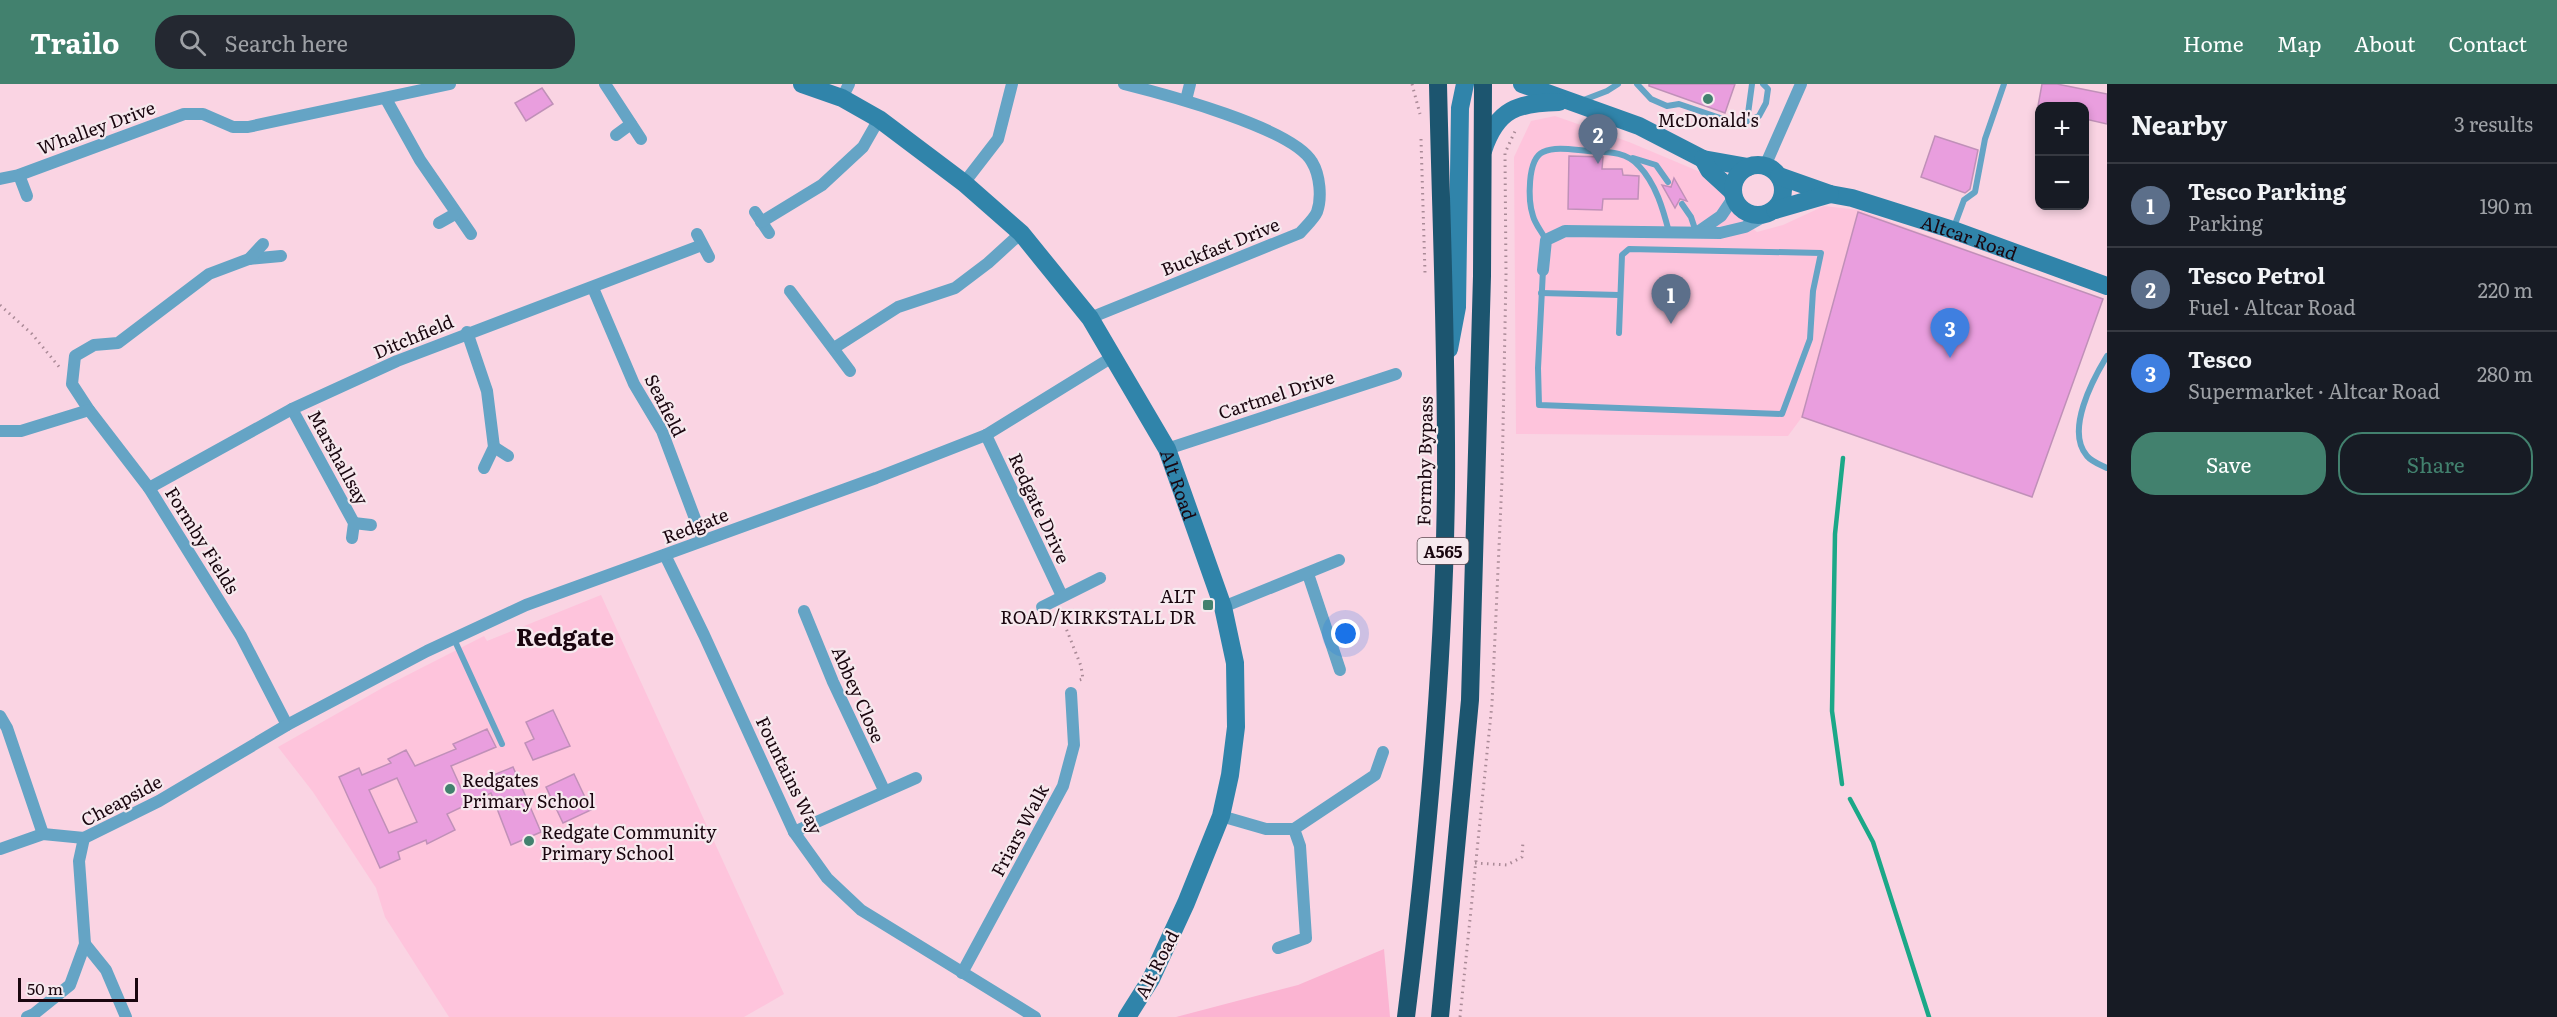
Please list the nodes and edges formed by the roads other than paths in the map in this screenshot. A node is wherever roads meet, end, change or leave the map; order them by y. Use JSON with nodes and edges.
{"nodes":[{"id":1,"x":450,"y":84,"type":"edge"},
{"id":2,"x":605,"y":84,"type":"edge"},
{"id":3,"x":802,"y":84,"type":"edge"},
{"id":4,"x":1012,"y":84,"type":"edge"},
{"id":5,"x":1124,"y":84,"type":"edge"},
{"id":6,"x":1190,"y":84,"type":"edge"},
{"id":7,"x":1438,"y":84,"type":"edge"},
{"id":8,"x":1465,"y":84,"type":"edge"},
{"id":9,"x":1483,"y":84,"type":"edge"},
{"id":10,"x":1522,"y":84,"type":"edge"},
{"id":11,"x":1618,"y":84,"type":"edge"},
{"id":12,"x":1637,"y":84,"type":"edge"},
{"id":13,"x":1752,"y":84,"type":"edge"},
{"id":14,"x":1763,"y":84,"type":"edge"},
{"id":15,"x":1801,"y":84,"type":"edge"},
{"id":16,"x":2004,"y":84,"type":"edge"},
{"id":17,"x":845,"y":91,"type":"edge"},
{"id":18,"x":386,"y":99,"type":"junction"},
{"id":19,"x":1186,"y":100,"type":"junction"},
{"id":20,"x":1574,"y":103,"type":"junction"},
{"id":21,"x":879,"y":120,"type":"junction"},
{"id":22,"x":1747,"y":121,"type":"junction"},
{"id":23,"x":631,"y":124,"type":"junction"},
{"id":24,"x":616,"y":135,"type":"dead end"},
{"id":25,"x":641,"y":138,"type":"dead end"},
{"id":26,"x":1483,"y":151,"type":"junction"},
{"id":27,"x":1626,"y":155,"type":"junction"},
{"id":28,"x":1703,"y":159,"type":"junction"},
{"id":29,"x":1764,"y":169,"type":"junction"},
{"id":30,"x":19,"y":175,"type":"junction"},
{"id":31,"x":0,"y":179,"type":"edge"},
{"id":32,"x":1668,"y":182,"type":"dead end"},
{"id":33,"x":964,"y":183,"type":"junction"},
{"id":34,"x":1830,"y":194,"type":"junction"},
{"id":35,"x":1733,"y":195,"type":"junction"},
{"id":36,"x":27,"y":196,"type":"dead end"},
{"id":37,"x":1682,"y":204,"type":"dead end"},
{"id":38,"x":1771,"y":212,"type":"junction"},
{"id":39,"x":455,"y":214,"type":"junction"},
{"id":40,"x":439,"y":223,"type":"dead end"},
{"id":41,"x":1953,"y":230,"type":"junction"},
{"id":42,"x":1669,"y":232,"type":"junction"},
{"id":43,"x":1697,"y":232,"type":"junction"},
{"id":44,"x":769,"y":233,"type":"dead end"},
{"id":45,"x":1021,"y":233,"type":"junction"},
{"id":46,"x":471,"y":234,"type":"dead end"},
{"id":47,"x":1546,"y":240,"type":"junction"},
{"id":48,"x":263,"y":244,"type":"dead end"},
{"id":49,"x":281,"y":256,"type":"dead end"},
{"id":50,"x":709,"y":257,"type":"dead end"},
{"id":51,"x":249,"y":259,"type":"junction"},
{"id":52,"x":1543,"y":270,"type":"joint"},
{"id":53,"x":2107,"y":286,"type":"edge"},
{"id":54,"x":593,"y":288,"type":"junction"},
{"id":55,"x":790,"y":291,"type":"dead end"},
{"id":56,"x":1541,"y":293,"type":"junction"},
{"id":57,"x":1619,"y":295,"type":"junction"},
{"id":58,"x":1090,"y":318,"type":"junction"},
{"id":59,"x":467,"y":332,"type":"junction"},
{"id":60,"x":1619,"y":333,"type":"dead end"},
{"id":61,"x":834,"y":348,"type":"junction"},
{"id":62,"x":1114,"y":356,"type":"junction"},
{"id":63,"x":2107,"y":356,"type":"edge"},
{"id":64,"x":850,"y":371,"type":"dead end"},
{"id":65,"x":1445,"y":372,"type":"junction"},
{"id":66,"x":1396,"y":374,"type":"dead end"},
{"id":67,"x":292,"y":409,"type":"junction"},
{"id":68,"x":89,"y":410,"type":"junction"},
{"id":69,"x":0,"y":431,"type":"edge"},
{"id":70,"x":986,"y":435,"type":"junction"},
{"id":71,"x":494,"y":447,"type":"junction"},
{"id":72,"x":1167,"y":450,"type":"junction"},
{"id":73,"x":508,"y":456,"type":"dead end"},
{"id":74,"x":484,"y":468,"type":"dead end"},
{"id":75,"x":2107,"y":468,"type":"edge"},
{"id":76,"x":149,"y":488,"type":"junction"},
{"id":77,"x":354,"y":523,"type":"junction"},
{"id":78,"x":371,"y":525,"type":"dead end"},
{"id":79,"x":352,"y":538,"type":"dead end"},
{"id":80,"x":703,"y":540,"type":"junction"},
{"id":81,"x":665,"y":555,"type":"junction"},
{"id":82,"x":1339,"y":560,"type":"dead end"},
{"id":83,"x":1308,"y":574,"type":"junction"},
{"id":84,"x":1100,"y":578,"type":"dead end"},
{"id":85,"x":1058,"y":598,"type":"junction"},
{"id":86,"x":1042,"y":607,"type":"dead end"},
{"id":87,"x":1223,"y":607,"type":"junction"},
{"id":88,"x":804,"y":611,"type":"dead end"},
{"id":89,"x":454,"y":639,"type":"junction"},
{"id":90,"x":1340,"y":670,"type":"dead end"},
{"id":91,"x":1071,"y":693,"type":"road end"},
{"id":92,"x":0,"y":716,"type":"edge"},
{"id":93,"x":287,"y":725,"type":"junction"},
{"id":94,"x":502,"y":744,"type":"dead end"},
{"id":95,"x":1383,"y":752,"type":"dead end"},
{"id":96,"x":916,"y":778,"type":"dead end"},
{"id":97,"x":884,"y":790,"type":"junction"},
{"id":98,"x":1221,"y":816,"type":"junction"},
{"id":99,"x":1294,"y":829,"type":"junction"},
{"id":100,"x":794,"y":832,"type":"junction"},
{"id":101,"x":43,"y":834,"type":"junction"},
{"id":102,"x":84,"y":838,"type":"junction"},
{"id":103,"x":0,"y":849,"type":"edge"},
{"id":104,"x":85,"y":944,"type":"junction"},
{"id":105,"x":1278,"y":948,"type":"dead end"},
{"id":106,"x":962,"y":973,"type":"junction"},
{"id":107,"x":27,"y":1017,"type":"edge"},
{"id":108,"x":126,"y":1017,"type":"edge"},
{"id":109,"x":1035,"y":1017,"type":"edge"},
{"id":110,"x":1127,"y":1017,"type":"edge"},
{"id":111,"x":1406,"y":1017,"type":"edge"},
{"id":112,"x":1440,"y":1017,"type":"edge"}],
"edges":[{"from":1,"to":18,"type":"street","name":"Whalley Drive"},
{"from":2,"to":23,"type":"street"},
{"from":3,"to":17,"type":"main road","name":"Alt Road"},
{"from":4,"to":33,"type":"street"},
{"from":5,"to":19,"type":"street","name":"Buckfast Drive"},
{"from":6,"to":19,"type":"street"},
{"from":7,"to":65,"type":"highway","name":"Formby Bypass","number":"A565"},
{"from":8,"to":65,"type":"main road"},
{"from":9,"to":26,"type":"highway","number":"A565"},
{"from":10,"to":20,"type":"main road","name":"Altcar Road"},
{"from":11,"to":20,"type":"lane"},
{"from":12,"to":22,"type":"lane"},
{"from":13,"to":22,"type":"lane"},
{"from":14,"to":22,"type":"lane"},
{"from":15,"to":29,"type":"street"},
{"from":16,"to":41,"type":"lane"},
{"from":17,"to":21,"type":"main road","name":"Alt Road"},
{"from":18,"to":30,"type":"street","name":"Whalley Drive"},
{"from":18,"to":39,"type":"street"},
{"from":19,"to":58,"type":"street","name":"Buckfast Drive"},
{"from":20,"to":26,"type":"main road"},
{"from":20,"to":28,"type":"main road","name":"Altcar Road"},
{"from":21,"to":33,"type":"main road","name":"Alt Road"},
{"from":21,"to":44,"type":"street"},
{"from":23,"to":24,"type":"street"},
{"from":23,"to":25,"type":"street"},
{"from":26,"to":112,"type":"highway","number":"A565"},
{"from":27,"to":32,"type":"lane"},
{"from":27,"to":42,"type":"lane"},
{"from":27,"to":47,"type":"lane"},
{"from":28,"to":29,"type":"main road","name":"Altcar Road"},
{"from":28,"to":35,"type":"main road","name":"Altcar Road"},
{"from":29,"to":34,"type":"main road","name":"Altcar Road"},
{"from":29,"to":35,"type":"main road"},
{"from":29,"to":38,"type":"main road"},
{"from":30,"to":31,"type":"street","name":"Whalley Drive"},
{"from":30,"to":36,"type":"street"},
{"from":33,"to":45,"type":"main road","name":"Alt Road"},
{"from":34,"to":38,"type":"main road","name":"Altcar Road"},
{"from":34,"to":41,"type":"main road","name":"Altcar Road"},
{"from":35,"to":38,"type":"main road"},
{"from":35,"to":43,"type":"street"},
{"from":37,"to":43,"type":"lane"},
{"from":38,"to":43,"type":"street"},
{"from":39,"to":40,"type":"street"},
{"from":39,"to":46,"type":"street"},
{"from":41,"to":53,"type":"main road","name":"Altcar Road"},
{"from":42,"to":43,"type":"street"},
{"from":42,"to":47,"type":"street"},
{"from":45,"to":58,"type":"main road","name":"Alt Road"},
{"from":45,"to":61,"type":"street"},
{"from":47,"to":52,"type":"street"},
{"from":48,"to":51,"type":"street"},
{"from":49,"to":51,"type":"street"},
{"from":50,"to":54,"type":"street","name":"Ditchfield"},
{"from":51,"to":68,"type":"street","name":"Formby Fields"},
{"from":52,"to":56,"type":"lane"},
{"from":54,"to":59,"type":"street","name":"Ditchfield"},
{"from":54,"to":80,"type":"street","name":"Seafield"},
{"from":55,"to":61,"type":"street"},
{"from":56,"to":57,"type":"lane"},
{"from":56,"to":57,"type":"lane"},
{"from":57,"to":60,"type":"lane"},
{"from":58,"to":62,"type":"main road","name":"Alt Road"},
{"from":59,"to":67,"type":"street","name":"Ditchfield"},
{"from":59,"to":71,"type":"street"},
{"from":61,"to":64,"type":"street"},
{"from":62,"to":70,"type":"street","name":"Redgate"},
{"from":62,"to":72,"type":"main road","name":"Alt Road"},
{"from":63,"to":75,"type":"lane"},
{"from":65,"to":111,"type":"highway","name":"Formby Bypass","number":"A565"},
{"from":66,"to":72,"type":"street","name":"Cartmel Drive"},
{"from":67,"to":76,"type":"street","name":"Ditchfield"},
{"from":67,"to":77,"type":"street","name":"Marshallsay"},
{"from":68,"to":69,"type":"street"},
{"from":68,"to":76,"type":"street","name":"Formby Fields"},
{"from":70,"to":80,"type":"street","name":"Redgate"},
{"from":70,"to":85,"type":"street","name":"Redgate Drive"},
{"from":71,"to":73,"type":"street"},
{"from":71,"to":74,"type":"street"},
{"from":72,"to":87,"type":"main road","name":"Alt Road"},
{"from":76,"to":93,"type":"street","name":"Formby Fields"},
{"from":77,"to":78,"type":"street","name":"Marshallsay"},
{"from":77,"to":79,"type":"street","name":"Marshallsay"},
{"from":80,"to":81,"type":"street","name":"Redgate"},
{"from":81,"to":89,"type":"street","name":"Redgate"},
{"from":81,"to":100,"type":"street","name":"Fountains Way"},
{"from":82,"to":83,"type":"street"},
{"from":83,"to":87,"type":"street"},
{"from":83,"to":90,"type":"street"},
{"from":84,"to":85,"type":"street"},
{"from":85,"to":86,"type":"street"},
{"from":87,"to":98,"type":"main road","name":"Alt Road"},
{"from":88,"to":97,"type":"street","name":"Abbey Close"},
{"from":89,"to":93,"type":"street","name":"Redgate"},
{"from":89,"to":94,"type":"lane"},
{"from":91,"to":106,"type":"street","name":"Friars Walk"},
{"from":92,"to":101,"type":"street"},
{"from":93,"to":102,"type":"street","name":"Cheapside"},
{"from":95,"to":99,"type":"street"},
{"from":96,"to":97,"type":"street"},
{"from":97,"to":100,"type":"street"},
{"from":98,"to":99,"type":"street"},
{"from":98,"to":110,"type":"main road","name":"Alt Road"},
{"from":99,"to":105,"type":"street"},
{"from":100,"to":106,"type":"street","name":"Fountains Way"},
{"from":101,"to":102,"type":"street"},
{"from":101,"to":103,"type":"street"},
{"from":102,"to":104,"type":"street","name":"Cheapside"},
{"from":104,"to":107,"type":"street","name":"Cheapside"},
{"from":104,"to":108,"type":"street"},
{"from":106,"to":109,"type":"street","name":"Fountains Way"}]}
